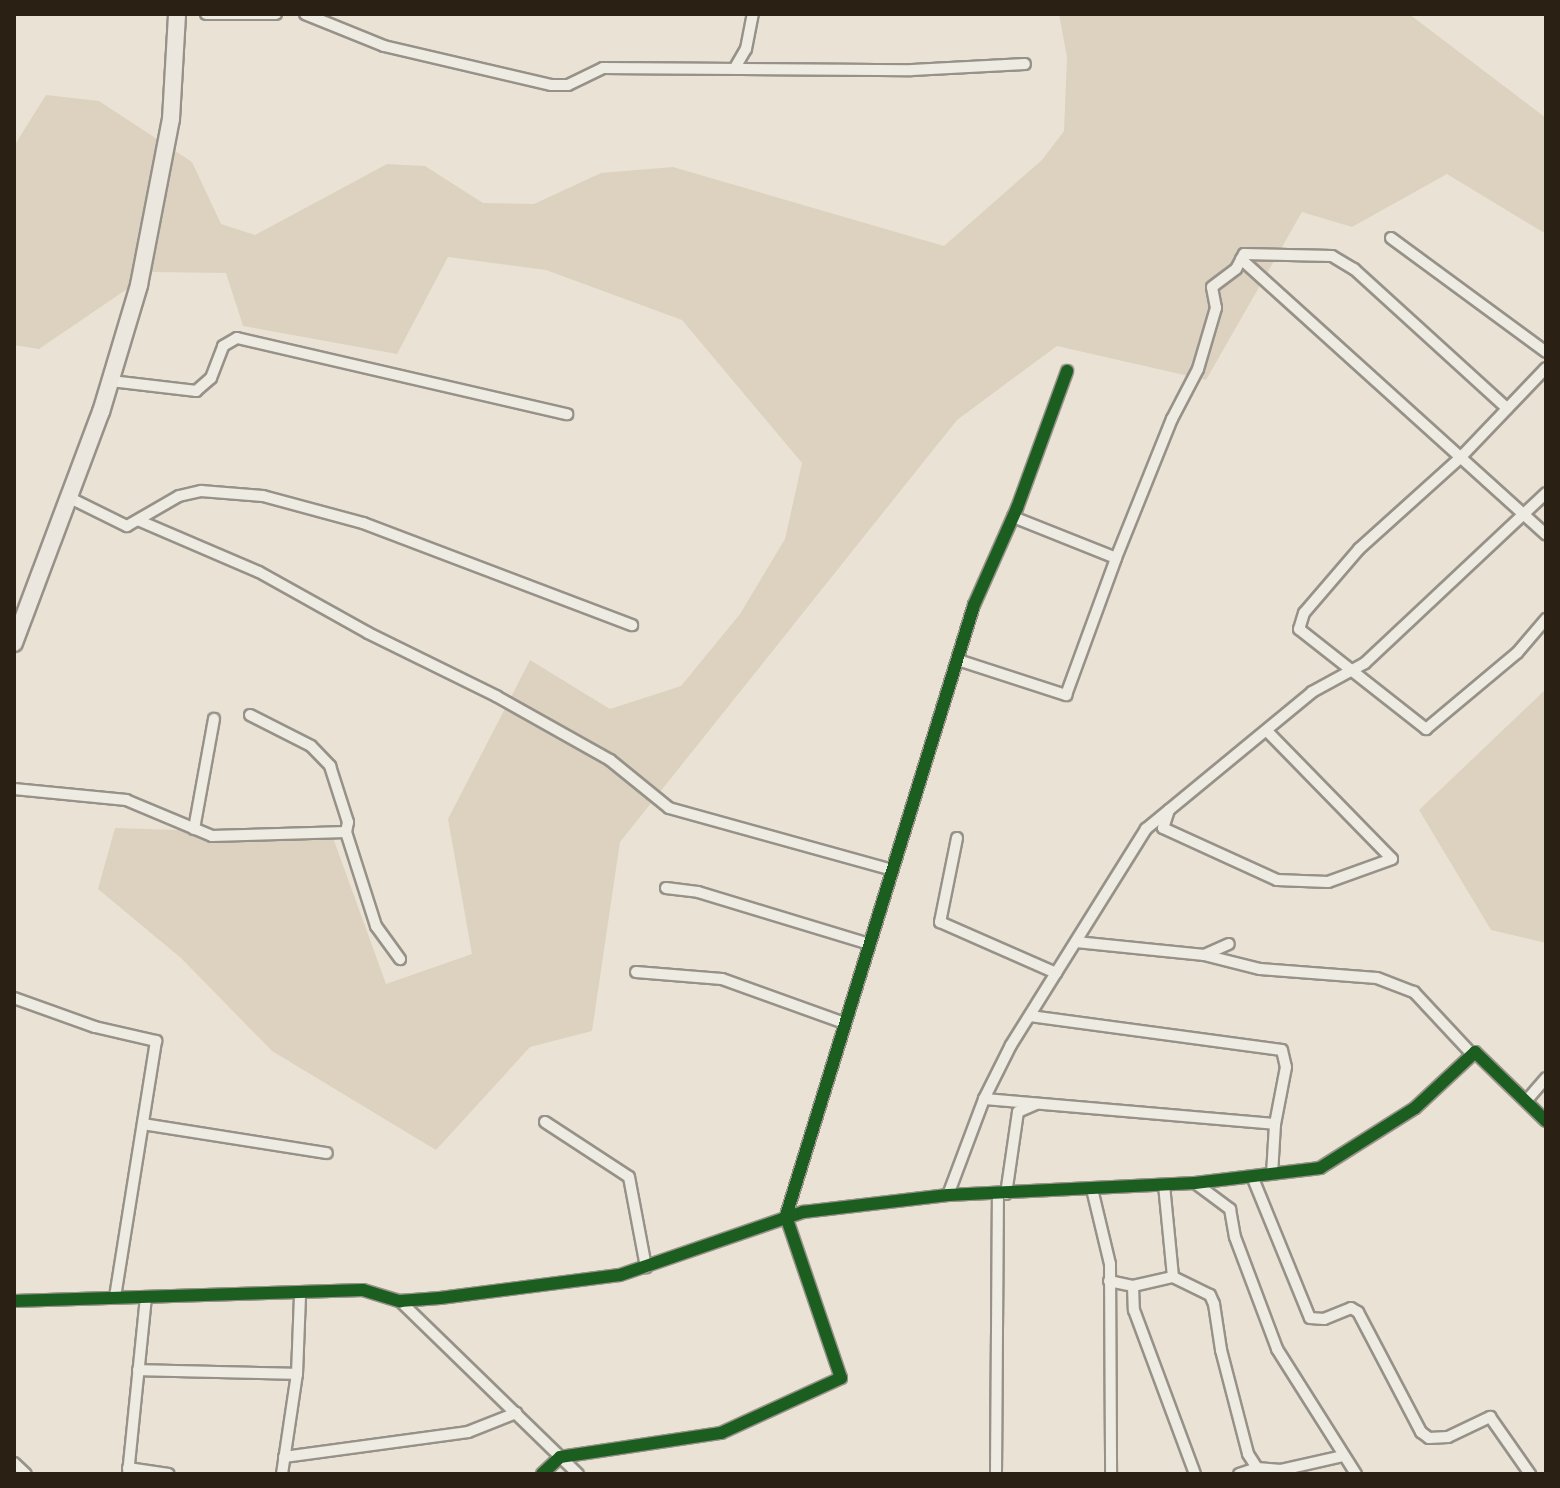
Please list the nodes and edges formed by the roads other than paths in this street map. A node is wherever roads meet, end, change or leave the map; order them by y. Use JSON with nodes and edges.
{"nodes":[{"id":1,"x":177,"y":14,"type":"edge"},
{"id":2,"x":206,"y":14,"type":"edge"},
{"id":3,"x":276,"y":14,"type":"edge"},
{"id":4,"x":305,"y":14,"type":"edge"},
{"id":5,"x":753,"y":14,"type":"edge"},
{"id":6,"x":1025,"y":64,"type":"dead end"},
{"id":7,"x":736,"y":66,"type":"junction"},
{"id":8,"x":1391,"y":238,"type":"dead end"},
{"id":9,"x":1241,"y":259,"type":"junction"},
{"id":10,"x":1546,"y":352,"type":"edge"},
{"id":11,"x":1546,"y":368,"type":"edge"},
{"id":12,"x":1067,"y":371,"type":"dead end"},
{"id":13,"x":111,"y":381,"type":"junction"},
{"id":14,"x":1507,"y":408,"type":"junction"},
{"id":15,"x":567,"y":414,"type":"dead end"},
{"id":16,"x":1460,"y":458,"type":"junction"},
{"id":17,"x":1546,"y":493,"type":"edge"},
{"id":18,"x":68,"y":497,"type":"junction"},
{"id":19,"x":1525,"y":516,"type":"junction"},
{"id":20,"x":1013,"y":517,"type":"junction"},
{"id":21,"x":140,"y":521,"type":"junction"},
{"id":22,"x":1546,"y":535,"type":"edge"},
{"id":23,"x":1116,"y":558,"type":"junction"},
{"id":24,"x":1546,"y":619,"type":"edge"},
{"id":25,"x":632,"y":625,"type":"dead end"},
{"id":26,"x":14,"y":643,"type":"edge"},
{"id":27,"x":958,"y":660,"type":"junction"},
{"id":28,"x":1354,"y":670,"type":"junction"},
{"id":29,"x":250,"y":715,"type":"dead end"},
{"id":30,"x":214,"y":719,"type":"dead end"},
{"id":31,"x":1267,"y":731,"type":"junction"},
{"id":32,"x":14,"y":789,"type":"edge"},
{"id":33,"x":1169,"y":809,"type":"junction"},
{"id":34,"x":194,"y":829,"type":"junction"},
{"id":35,"x":346,"y":832,"type":"junction"},
{"id":36,"x":957,"y":838,"type":"dead end"},
{"id":37,"x":892,"y":870,"type":"junction"},
{"id":38,"x":666,"y":888,"type":"dead end"},
{"id":39,"x":1076,"y":942,"type":"junction"},
{"id":40,"x":869,"y":944,"type":"junction"},
{"id":41,"x":1229,"y":944,"type":"dead end"},
{"id":42,"x":1204,"y":955,"type":"junction"},
{"id":43,"x":400,"y":959,"type":"dead end"},
{"id":44,"x":636,"y":972,"type":"dead end"},
{"id":45,"x":1056,"y":973,"type":"junction"},
{"id":46,"x":14,"y":998,"type":"edge"},
{"id":47,"x":1030,"y":1016,"type":"junction"},
{"id":48,"x":844,"y":1023,"type":"junction"},
{"id":49,"x":1470,"y":1052,"type":"junction"},
{"id":50,"x":1546,"y":1078,"type":"edge"},
{"id":51,"x":984,"y":1099,"type":"junction"},
{"id":52,"x":1527,"y":1100,"type":"junction"},
{"id":53,"x":1038,"y":1103,"type":"junction"},
{"id":54,"x":1546,"y":1121,"type":"edge"},
{"id":55,"x":545,"y":1122,"type":"dead end"},
{"id":56,"x":143,"y":1124,"type":"junction"},
{"id":57,"x":1275,"y":1124,"type":"junction"},
{"id":58,"x":327,"y":1153,"type":"dead end"},
{"id":59,"x":1272,"y":1174,"type":"junction"},
{"id":60,"x":1252,"y":1176,"type":"junction"},
{"id":61,"x":1195,"y":1183,"type":"junction"},
{"id":62,"x":1164,"y":1185,"type":"junction"},
{"id":63,"x":1092,"y":1189,"type":"junction"},
{"id":64,"x":1002,"y":1194,"type":"junction"},
{"id":65,"x":948,"y":1195,"type":"junction"},
{"id":66,"x":786,"y":1216,"type":"junction"},
{"id":67,"x":646,"y":1267,"type":"junction"},
{"id":68,"x":1173,"y":1277,"type":"junction"},
{"id":69,"x":1109,"y":1281,"type":"junction"},
{"id":70,"x":1133,"y":1286,"type":"junction"},
{"id":71,"x":300,"y":1296,"type":"junction"},
{"id":72,"x":115,"y":1298,"type":"junction"},
{"id":73,"x":146,"y":1298,"type":"junction"},
{"id":74,"x":14,"y":1301,"type":"edge"},
{"id":75,"x":400,"y":1301,"type":"junction"},
{"id":76,"x":138,"y":1370,"type":"junction"},
{"id":77,"x":297,"y":1374,"type":"junction"},
{"id":78,"x":516,"y":1413,"type":"junction"},
{"id":79,"x":1343,"y":1456,"type":"junction"},
{"id":80,"x":284,"y":1457,"type":"junction"},
{"id":81,"x":560,"y":1457,"type":"junction"},
{"id":82,"x":1257,"y":1468,"type":"junction"},
{"id":83,"x":1313,"y":1470,"type":"edge"},
{"id":84,"x":128,"y":1471,"type":"edge"},
{"id":85,"x":169,"y":1474,"type":"edge"},
{"id":86,"x":282,"y":1474,"type":"edge"},
{"id":87,"x":542,"y":1474,"type":"edge"},
{"id":88,"x":578,"y":1474,"type":"edge"},
{"id":89,"x":996,"y":1474,"type":"edge"},
{"id":90,"x":1111,"y":1474,"type":"edge"},
{"id":91,"x":1195,"y":1474,"type":"edge"},
{"id":92,"x":1239,"y":1474,"type":"edge"},
{"id":93,"x":1356,"y":1474,"type":"edge"},
{"id":94,"x":1530,"y":1474,"type":"edge"}],
"edges":[{"from":1,"to":13,"type":"main road"},
{"from":2,"to":3,"type":"street"},
{"from":4,"to":7,"type":"street"},
{"from":5,"to":7,"type":"street"},
{"from":6,"to":7,"type":"street"},
{"from":8,"to":10,"type":"street"},
{"from":9,"to":14,"type":"street"},
{"from":9,"to":16,"type":"street"},
{"from":9,"to":23,"type":"street"},
{"from":11,"to":14,"type":"street"},
{"from":12,"to":20,"type":"street"},
{"from":13,"to":15,"type":"street"},
{"from":13,"to":18,"type":"main road"},
{"from":14,"to":16,"type":"street"},
{"from":16,"to":19,"type":"street"},
{"from":16,"to":28,"type":"street"},
{"from":17,"to":19,"type":"street"},
{"from":18,"to":21,"type":"street"},
{"from":18,"to":26,"type":"main road"},
{"from":19,"to":22,"type":"street"},
{"from":19,"to":28,"type":"street"},
{"from":20,"to":23,"type":"street"},
{"from":20,"to":27,"type":"street"},
{"from":21,"to":25,"type":"street"},
{"from":21,"to":37,"type":"street"},
{"from":23,"to":27,"type":"street"},
{"from":24,"to":28,"type":"street"},
{"from":27,"to":37,"type":"street"},
{"from":28,"to":31,"type":"street"},
{"from":29,"to":35,"type":"street"},
{"from":30,"to":34,"type":"street"},
{"from":31,"to":33,"type":"street"},
{"from":31,"to":33,"type":"street"},
{"from":32,"to":34,"type":"street"},
{"from":33,"to":39,"type":"street"},
{"from":34,"to":35,"type":"street"},
{"from":35,"to":43,"type":"street"},
{"from":36,"to":45,"type":"street"},
{"from":37,"to":40,"type":"street"},
{"from":38,"to":40,"type":"street"},
{"from":39,"to":42,"type":"street"},
{"from":39,"to":45,"type":"street"},
{"from":40,"to":48,"type":"street"},
{"from":41,"to":42,"type":"street"},
{"from":42,"to":49,"type":"street"},
{"from":44,"to":48,"type":"street"},
{"from":45,"to":47,"type":"street"},
{"from":46,"to":56,"type":"street"},
{"from":47,"to":51,"type":"street"},
{"from":47,"to":57,"type":"street"},
{"from":48,"to":66,"type":"street"},
{"from":49,"to":52,"type":"street"},
{"from":49,"to":59,"type":"street"},
{"from":50,"to":52,"type":"street"},
{"from":51,"to":53,"type":"street"},
{"from":51,"to":65,"type":"street"},
{"from":52,"to":54,"type":"street"},
{"from":53,"to":57,"type":"street"},
{"from":53,"to":64,"type":"street"},
{"from":55,"to":67,"type":"street"},
{"from":56,"to":58,"type":"street"},
{"from":56,"to":72,"type":"street"},
{"from":57,"to":59,"type":"street"},
{"from":59,"to":60,"type":"street"},
{"from":60,"to":61,"type":"street"},
{"from":60,"to":94,"type":"street"},
{"from":61,"to":62,"type":"street"},
{"from":61,"to":79,"type":"street"},
{"from":62,"to":63,"type":"street"},
{"from":62,"to":68,"type":"street"},
{"from":63,"to":64,"type":"street"},
{"from":63,"to":69,"type":"street"},
{"from":64,"to":65,"type":"street"},
{"from":64,"to":89,"type":"street"},
{"from":65,"to":66,"type":"street"},
{"from":66,"to":67,"type":"street"},
{"from":66,"to":81,"type":"street"},
{"from":67,"to":75,"type":"street"},
{"from":68,"to":70,"type":"street"},
{"from":68,"to":82,"type":"street"},
{"from":69,"to":70,"type":"street"},
{"from":69,"to":90,"type":"street"},
{"from":70,"to":91,"type":"street"},
{"from":71,"to":73,"type":"street"},
{"from":71,"to":75,"type":"street"},
{"from":71,"to":77,"type":"street"},
{"from":72,"to":73,"type":"street"},
{"from":72,"to":74,"type":"street"},
{"from":73,"to":76,"type":"street"},
{"from":75,"to":78,"type":"street"},
{"from":76,"to":77,"type":"street"},
{"from":76,"to":84,"type":"street"},
{"from":77,"to":80,"type":"street"},
{"from":78,"to":80,"type":"street"},
{"from":78,"to":81,"type":"street"},
{"from":79,"to":83,"type":"street"},
{"from":79,"to":93,"type":"street"},
{"from":80,"to":86,"type":"street"},
{"from":81,"to":87,"type":"street"},
{"from":81,"to":88,"type":"street"},
{"from":82,"to":83,"type":"street"},
{"from":82,"to":92,"type":"street"},
{"from":84,"to":85,"type":"street"}]}
